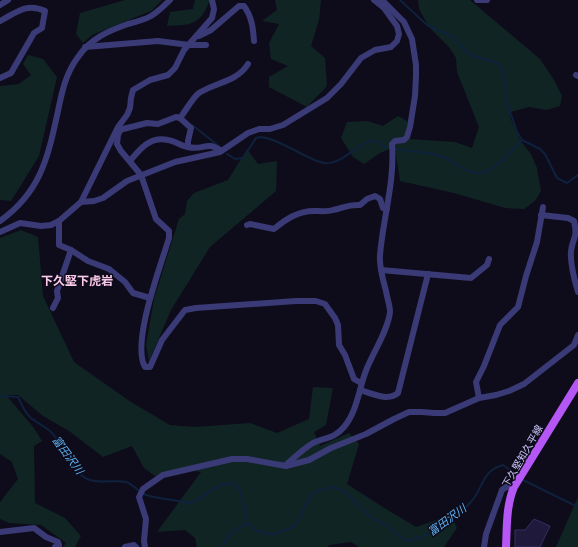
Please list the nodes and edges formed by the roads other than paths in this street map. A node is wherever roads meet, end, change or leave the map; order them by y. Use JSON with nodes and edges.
{"nodes":[{"id":1,"x":8,"y":0,"type":"edge"},
{"id":2,"x":170,"y":0,"type":"edge"},
{"id":3,"x":212,"y":0,"type":"edge"},
{"id":4,"x":374,"y":0,"type":"edge"},
{"id":5,"x":382,"y":0,"type":"edge"},
{"id":6,"x":477,"y":0,"type":"edge"},
{"id":7,"x":486,"y":0,"type":"edge"},
{"id":8,"x":0,"y":5,"type":"edge"},
{"id":9,"x":0,"y":21,"type":"edge"},
{"id":10,"x":195,"y":38,"type":"junction"},
{"id":11,"x":254,"y":41,"type":"dead end"},
{"id":12,"x":189,"y":45,"type":"junction"},
{"id":13,"x":206,"y":45,"type":"dead end"},
{"id":14,"x":85,"y":47,"type":"junction"},
{"id":15,"x":248,"y":64,"type":"dead end"},
{"id":16,"x":0,"y":78,"type":"edge"},
{"id":17,"x":180,"y":118,"type":"junction"},
{"id":18,"x":119,"y":130,"type":"junction"},
{"id":19,"x":188,"y":147,"type":"junction"},
{"id":20,"x":221,"y":151,"type":"junction"},
{"id":21,"x":130,"y":161,"type":"junction"},
{"id":22,"x":141,"y":175,"type":"junction"},
{"id":23,"x":81,"y":202,"type":"junction"},
{"id":24,"x":543,"y":207,"type":"dead end"},
{"id":25,"x":387,"y":209,"type":"junction"},
{"id":26,"x":541,"y":215,"type":"junction"},
{"id":27,"x":0,"y":221,"type":"edge"},
{"id":28,"x":59,"y":221,"type":"junction"},
{"id":29,"x":247,"y":225,"type":"dead end"},
{"id":30,"x":0,"y":232,"type":"edge"},
{"id":31,"x":71,"y":250,"type":"junction"},
{"id":32,"x":489,"y":259,"type":"dead end"},
{"id":33,"x":381,"y":270,"type":"junction"},
{"id":34,"x":428,"y":274,"type":"junction"},
{"id":35,"x":578,"y":292,"type":"edge"},
{"id":36,"x":150,"y":298,"type":"junction"},
{"id":37,"x":53,"y":308,"type":"dead end"},
{"id":38,"x":578,"y":336,"type":"edge"},
{"id":39,"x":578,"y":383,"type":"edge"},
{"id":40,"x":360,"y":386,"type":"junction"},
{"id":41,"x":479,"y":398,"type":"junction"},
{"id":42,"x":286,"y":466,"type":"junction"},
{"id":43,"x":515,"y":484,"type":"junction"},
{"id":44,"x":0,"y":532,"type":"edge"},
{"id":45,"x":55,"y":547,"type":"edge"},
{"id":46,"x":124,"y":547,"type":"edge"},
{"id":47,"x":136,"y":547,"type":"edge"},
{"id":48,"x":146,"y":547,"type":"edge"},
{"id":49,"x":484,"y":547,"type":"edge"},
{"id":50,"x":506,"y":547,"type":"edge"}],
"edges":[{"from":1,"to":8,"type":"street"},
{"from":2,"to":14,"type":"street"},
{"from":3,"to":10,"type":"street"},
{"from":4,"to":20,"type":"street"},
{"from":5,"to":25,"type":"street"},
{"from":6,"to":7,"type":"street"},
{"from":9,"to":16,"type":"street"},
{"from":10,"to":11,"type":"street"},
{"from":10,"to":12,"type":"street"},
{"from":12,"to":13,"type":"street"},
{"from":12,"to":14,"type":"street"},
{"from":12,"to":18,"type":"street"},
{"from":14,"to":27,"type":"street"},
{"from":15,"to":17,"type":"street"},
{"from":17,"to":18,"type":"street"},
{"from":17,"to":19,"type":"street"},
{"from":18,"to":21,"type":"street"},
{"from":18,"to":23,"type":"street"},
{"from":19,"to":20,"type":"street"},
{"from":19,"to":21,"type":"street"},
{"from":20,"to":22,"type":"street"},
{"from":21,"to":22,"type":"street"},
{"from":22,"to":23,"type":"street"},
{"from":22,"to":36,"type":"street"},
{"from":23,"to":28,"type":"street"},
{"from":24,"to":26,"type":"street"},
{"from":25,"to":29,"type":"street"},
{"from":25,"to":33,"type":"street"},
{"from":26,"to":35,"type":"street"},
{"from":26,"to":41,"type":"street"},
{"from":28,"to":30,"type":"street"},
{"from":28,"to":31,"type":"street"},
{"from":31,"to":36,"type":"street"},
{"from":31,"to":37,"type":"street"},
{"from":32,"to":34,"type":"street"},
{"from":33,"to":34,"type":"street"},
{"from":33,"to":40,"type":"street"},
{"from":34,"to":40,"type":"street"},
{"from":36,"to":40,"type":"street"},
{"from":38,"to":41,"type":"street"},
{"from":39,"to":43,"type":"main road","name":"下久堅知久平線"},
{"from":40,"to":42,"type":"street"},
{"from":41,"to":42,"type":"street"},
{"from":42,"to":48,"type":"street"},
{"from":43,"to":49,"type":"street"},
{"from":43,"to":50,"type":"main road","name":"下久堅知久平線"},
{"from":44,"to":45,"type":"street"},
{"from":46,"to":47,"type":"street"}]}
